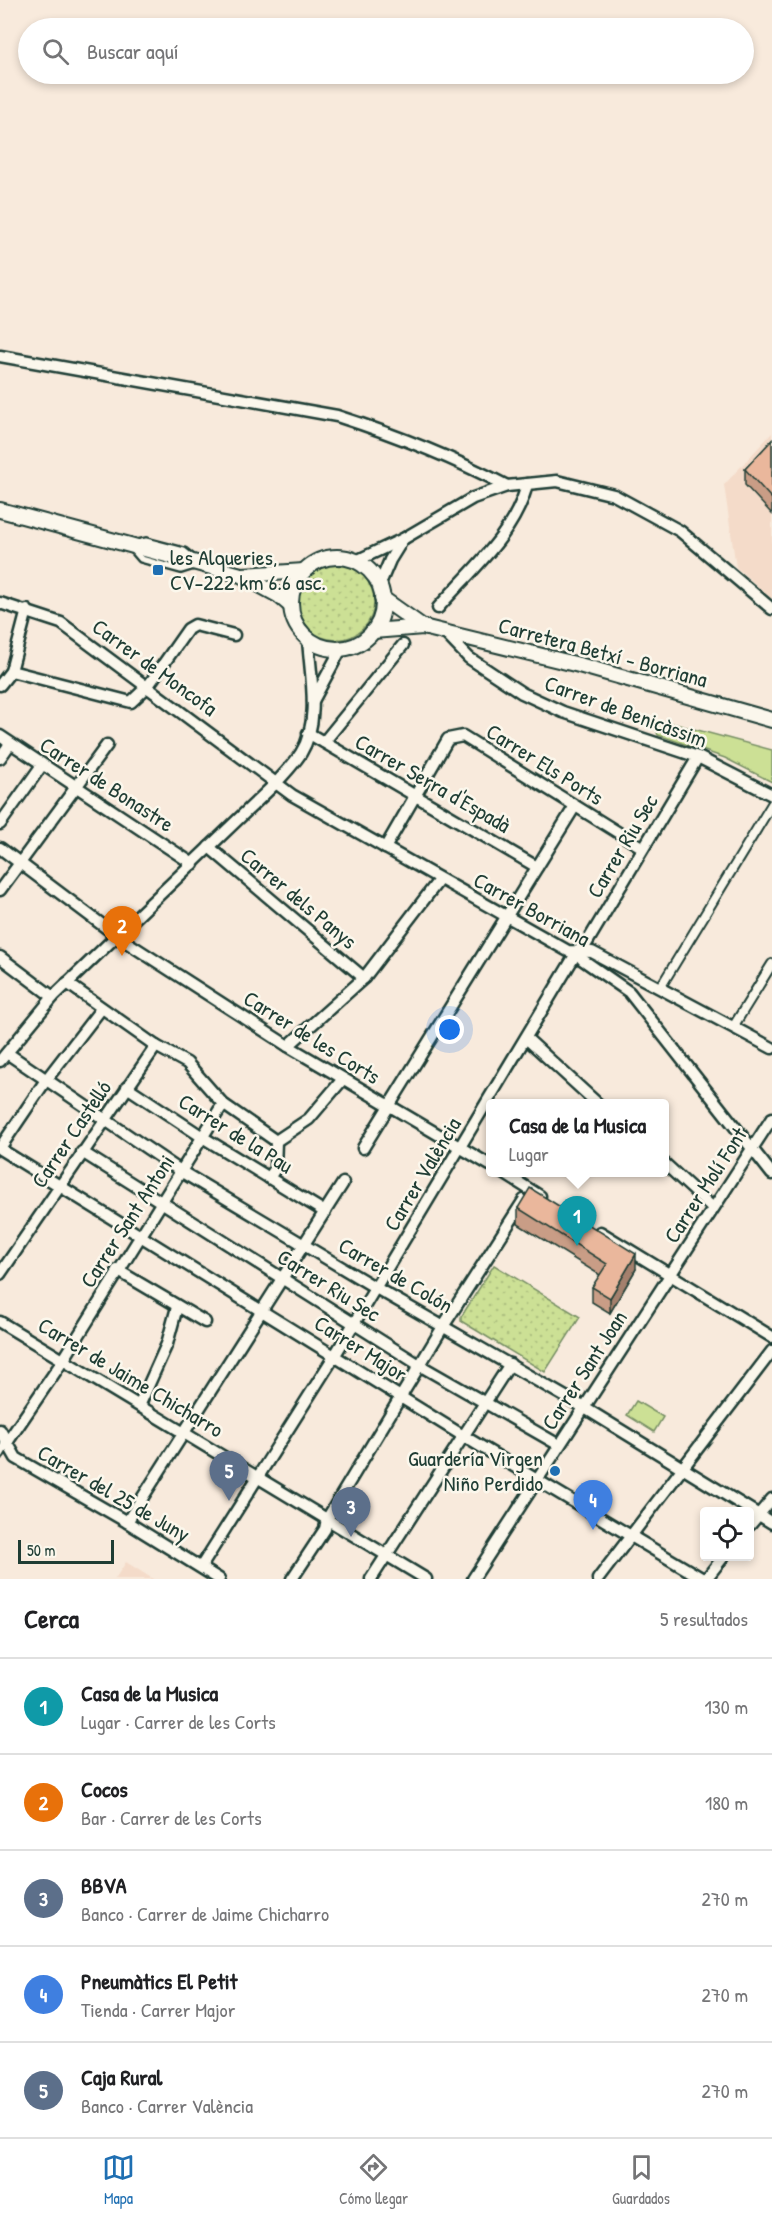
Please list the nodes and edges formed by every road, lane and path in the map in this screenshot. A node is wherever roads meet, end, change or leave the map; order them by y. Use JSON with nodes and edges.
{"nodes":[{"id":1,"x":0,"y":356,"type":"edge"},
{"id":2,"x":527,"y":484,"type":"junction"},
{"id":3,"x":507,"y":486,"type":"junction"},
{"id":4,"x":0,"y":510,"type":"edge"},
{"id":5,"x":403,"y":539,"type":"junction"},
{"id":6,"x":356,"y":561,"type":"junction"},
{"id":7,"x":304,"y":571,"type":"junction"},
{"id":8,"x":241,"y":575,"type":"junction"},
{"id":9,"x":381,"y":592,"type":"junction"},
{"id":10,"x":0,"y":603,"type":"edge"},
{"id":11,"x":291,"y":606,"type":"junction"},
{"id":12,"x":438,"y":608,"type":"dead end"},
{"id":13,"x":772,"y":609,"type":"edge"},
{"id":14,"x":27,"y":610,"type":"junction"},
{"id":15,"x":423,"y":627,"type":"junction"},
{"id":16,"x":373,"y":631,"type":"junction"},
{"id":17,"x":445,"y":633,"type":"junction"},
{"id":18,"x":234,"y":635,"type":"dead end"},
{"id":19,"x":308,"y":639,"type":"junction"},
{"id":20,"x":404,"y":645,"type":"dead end"},
{"id":21,"x":341,"y":649,"type":"junction"},
{"id":22,"x":11,"y":671,"type":"junction"},
{"id":23,"x":0,"y":685,"type":"edge"},
{"id":24,"x":148,"y":686,"type":"junction"},
{"id":25,"x":312,"y":701,"type":"junction"},
{"id":26,"x":772,"y":720,"type":"edge"},
{"id":27,"x":308,"y":733,"type":"junction"},
{"id":28,"x":0,"y":736,"type":"edge"},
{"id":29,"x":324,"y":742,"type":"junction"},
{"id":30,"x":10,"y":744,"type":"junction"},
{"id":31,"x":107,"y":746,"type":"dead end"},
{"id":32,"x":698,"y":757,"type":"junction"},
{"id":33,"x":0,"y":758,"type":"edge"},
{"id":34,"x":42,"y":765,"type":"junction"},
{"id":35,"x":277,"y":782,"type":"junction"},
{"id":36,"x":76,"y":788,"type":"junction"},
{"id":37,"x":417,"y":795,"type":"junction"},
{"id":38,"x":772,"y":795,"type":"edge"},
{"id":39,"x":772,"y":804,"type":"edge"},
{"id":40,"x":574,"y":806,"type":"junction"},
{"id":41,"x":0,"y":824,"type":"edge"},
{"id":42,"x":0,"y":848,"type":"edge"},
{"id":43,"x":209,"y":848,"type":"junction"},
{"id":44,"x":385,"y":848,"type":"junction"},
{"id":45,"x":643,"y":848,"type":"junction"},
{"id":46,"x":20,"y":864,"type":"junction"},
{"id":47,"x":193,"y":864,"type":"junction"},
{"id":48,"x":537,"y":867,"type":"junction"},
{"id":49,"x":439,"y":880,"type":"junction"},
{"id":50,"x":0,"y":890,"type":"edge"},
{"id":51,"x":506,"y":917,"type":"junction"},
{"id":52,"x":117,"y":936,"type":"junction"},
{"id":53,"x":577,"y":952,"type":"junction"},
{"id":54,"x":0,"y":957,"type":"edge"},
{"id":55,"x":772,"y":964,"type":"edge"},
{"id":56,"x":639,"y":975,"type":"junction"},
{"id":57,"x":364,"y":978,"type":"junction"},
{"id":58,"x":67,"y":983,"type":"junction"},
{"id":59,"x":660,"y":988,"type":"junction"},
{"id":60,"x":629,"y":992,"type":"junction"},
{"id":61,"x":53,"y":997,"type":"junction"},
{"id":62,"x":101,"y":1009,"type":"junction"},
{"id":63,"x":732,"y":1027,"type":"junction"},
{"id":64,"x":526,"y":1038,"type":"junction"},
{"id":65,"x":156,"y":1046,"type":"junction"},
{"id":66,"x":288,"y":1046,"type":"junction"},
{"id":67,"x":772,"y":1048,"type":"edge"},
{"id":68,"x":3,"y":1057,"type":"edge"},
{"id":69,"x":343,"y":1079,"type":"junction"},
{"id":70,"x":46,"y":1080,"type":"junction"},
{"id":71,"x":127,"y":1087,"type":"junction"},
{"id":72,"x":489,"y":1099,"type":"edge"},
{"id":73,"x":593,"y":1099,"type":"edge"},
{"id":74,"x":224,"y":1104,"type":"junction"},
{"id":75,"x":486,"y":1104,"type":"edge"},
{"id":76,"x":388,"y":1106,"type":"junction"},
{"id":77,"x":772,"y":1118,"type":"edge"},
{"id":78,"x":105,"y":1120,"type":"junction"},
{"id":79,"x":204,"y":1138,"type":"junction"},
{"id":80,"x":276,"y":1141,"type":"junction"},
{"id":81,"x":460,"y":1147,"type":"junction"},
{"id":82,"x":0,"y":1148,"type":"edge"},
{"id":83,"x":363,"y":1149,"type":"dead end"},
{"id":84,"x":752,"y":1149,"type":"junction"},
{"id":85,"x":82,"y":1152,"type":"junction"},
{"id":86,"x":486,"y":1163,"type":"edge"},
{"id":87,"x":669,"y":1168,"type":"edge"},
{"id":88,"x":182,"y":1172,"type":"junction"},
{"id":89,"x":772,"y":1174,"type":"edge"},
{"id":90,"x":509,"y":1177,"type":"edge"},
{"id":91,"x":269,"y":1178,"type":"junction"},
{"id":92,"x":343,"y":1183,"type":"dead end"},
{"id":93,"x":59,"y":1186,"type":"junction"},
{"id":94,"x":531,"y":1190,"type":"junction"},
{"id":95,"x":551,"y":1202,"type":"edge"},
{"id":96,"x":160,"y":1203,"type":"junction"},
{"id":97,"x":713,"y":1208,"type":"junction"},
{"id":98,"x":326,"y":1212,"type":"junction"},
{"id":99,"x":590,"y":1226,"type":"edge"},
{"id":100,"x":140,"y":1234,"type":"junction"},
{"id":101,"x":304,"y":1244,"type":"junction"},
{"id":102,"x":117,"y":1270,"type":"junction"},
{"id":103,"x":0,"y":1274,"type":"edge"},
{"id":104,"x":669,"y":1274,"type":"junction"},
{"id":105,"x":282,"y":1278,"type":"junction"},
{"id":106,"x":376,"y":1288,"type":"junction"},
{"id":107,"x":177,"y":1307,"type":"junction"},
{"id":108,"x":262,"y":1310,"type":"junction"},
{"id":109,"x":0,"y":1322,"type":"edge"},
{"id":110,"x":205,"y":1322,"type":"dead end"},
{"id":111,"x":354,"y":1324,"type":"junction"},
{"id":112,"x":444,"y":1325,"type":"junction"},
{"id":113,"x":772,"y":1337,"type":"edge"},
{"id":114,"x":772,"y":1350,"type":"edge"},
{"id":115,"x":335,"y":1355,"type":"junction"},
{"id":116,"x":64,"y":1359,"type":"junction"},
{"id":117,"x":510,"y":1364,"type":"junction"},
{"id":118,"x":421,"y":1366,"type":"junction"},
{"id":119,"x":402,"y":1396,"type":"junction"},
{"id":120,"x":140,"y":1404,"type":"junction"},
{"id":121,"x":486,"y":1404,"type":"junction"},
{"id":122,"x":583,"y":1407,"type":"junction"},
{"id":123,"x":0,"y":1430,"type":"edge"},
{"id":124,"x":184,"y":1431,"type":"junction"},
{"id":125,"x":465,"y":1437,"type":"junction"},
{"id":126,"x":6,"y":1444,"type":"junction"},
{"id":127,"x":559,"y":1445,"type":"junction"},
{"id":128,"x":0,"y":1454,"type":"edge"},
{"id":129,"x":682,"y":1469,"type":"junction"},
{"id":130,"x":257,"y":1476,"type":"junction"},
{"id":131,"x":537,"y":1479,"type":"junction"},
{"id":132,"x":772,"y":1498,"type":"edge"},
{"id":133,"x":759,"y":1514,"type":"junction"},
{"id":134,"x":327,"y":1519,"type":"junction"},
{"id":135,"x":754,"y":1520,"type":"edge"},
{"id":136,"x":128,"y":1522,"type":"junction"},
{"id":137,"x":772,"y":1522,"type":"edge"},
{"id":138,"x":631,"y":1535,"type":"junction"},
{"id":139,"x":387,"y":1557,"type":"junction"},
{"id":140,"x":720,"y":1561,"type":"edge"},
{"id":141,"x":201,"y":1567,"type":"junction"},
{"id":142,"x":219,"y":1579,"type":"edge"},
{"id":143,"x":292,"y":1579,"type":"edge"},
{"id":144,"x":371,"y":1579,"type":"edge"},
{"id":145,"x":426,"y":1579,"type":"edge"},
{"id":146,"x":473,"y":1579,"type":"edge"},
{"id":147,"x":598,"y":1579,"type":"edge"},
{"id":148,"x":704,"y":1579,"type":"edge"}],
"edges":[{"from":1,"to":3,"type":"street"},
{"from":2,"to":3,"type":"street"},
{"from":2,"to":12,"type":"street"},
{"from":2,"to":13,"type":"street"},
{"from":3,"to":5,"type":"street"},
{"from":4,"to":8,"type":"main road"},
{"from":5,"to":6,"type":"street"},
{"from":5,"to":9,"type":"street"},
{"from":6,"to":7,"type":"main road"},
{"from":6,"to":9,"type":"main road"},
{"from":7,"to":8,"type":"main road"},
{"from":7,"to":11,"type":"main road"},
{"from":8,"to":11,"type":"main road"},
{"from":9,"to":15,"type":"main road","name":"Carretera Betxí - Borriana"},
{"from":9,"to":16,"type":"main road"},
{"from":10,"to":14,"type":"street","name":"Carrer de Moncofa"},
{"from":11,"to":19,"type":"main road"},
{"from":14,"to":22,"type":"street"},
{"from":14,"to":24,"type":"street","name":"Carrer de Moncofa"},
{"from":15,"to":16,"type":"main road","name":"Carretera Betxí - Borriana"},
{"from":15,"to":17,"type":"main road","name":"Carretera Betxí - Borriana"},
{"from":16,"to":21,"type":"main road"},
{"from":17,"to":26,"type":"main road","name":"Carretera Betxí - Borriana"},
{"from":17,"to":32,"type":"street","name":"Carrer de Benicàssim"},
{"from":18,"to":24,"type":"street"},
{"from":19,"to":21,"type":"main road"},
{"from":19,"to":25,"type":"street"},
{"from":20,"to":29,"type":"street"},
{"from":21,"to":25,"type":"street"},
{"from":22,"to":23,"type":"street"},
{"from":22,"to":24,"type":"street"},
{"from":24,"to":35,"type":"street","name":"Carrer de Moncofa"},
{"from":25,"to":27,"type":"street"},
{"from":27,"to":29,"type":"street","name":"Carrer Serra d'Espadà"},
{"from":27,"to":35,"type":"street"},
{"from":28,"to":30,"type":"street","name":"Carrer de Bonastre"},
{"from":29,"to":37,"type":"street","name":"Carrer Serra d'Espadà"},
{"from":30,"to":33,"type":"street"},
{"from":30,"to":34,"type":"street","name":"Carrer de Bonastre"},
{"from":31,"to":36,"type":"street"},
{"from":32,"to":38,"type":"street","name":"Carrer de Benicàssim"},
{"from":32,"to":45,"type":"street","name":"Carrer Riu Sec"},
{"from":34,"to":36,"type":"street","name":"Carrer de Bonastre"},
{"from":34,"to":41,"type":"street"},
{"from":35,"to":43,"type":"street"},
{"from":35,"to":44,"type":"street","name":"Carrer Borriana"},
{"from":36,"to":46,"type":"street"},
{"from":36,"to":47,"type":"street","name":"Carrer de Bonastre"},
{"from":37,"to":40,"type":"street","name":"Carrer Els Ports"},
{"from":37,"to":44,"type":"street"},
{"from":37,"to":48,"type":"street","name":"Carrer Serra d'Espadà"},
{"from":39,"to":59,"type":"street"},
{"from":40,"to":45,"type":"street","name":"Carrer Els Ports"},
{"from":40,"to":48,"type":"street"},
{"from":42,"to":46,"type":"street","name":"Carrer de les Corts"},
{"from":43,"to":47,"type":"street"},
{"from":43,"to":57,"type":"street","name":"Carrer dels Panys"},
{"from":44,"to":49,"type":"street","name":"Carrer Borriana"},
{"from":45,"to":53,"type":"street","name":"Carrer Riu Sec"},
{"from":46,"to":50,"type":"street"},
{"from":46,"to":52,"type":"street","name":"Carrer de les Corts"},
{"from":47,"to":52,"type":"street"},
{"from":48,"to":51,"type":"street"},
{"from":49,"to":51,"type":"street","name":"Carrer Borriana"},
{"from":49,"to":57,"type":"street"},
{"from":51,"to":53,"type":"street","name":"Carrer Borriana"},
{"from":51,"to":76,"type":"street"},
{"from":52,"to":58,"type":"street"},
{"from":52,"to":66,"type":"street","name":"Carrer de les Corts"},
{"from":53,"to":56,"type":"street"},
{"from":53,"to":60,"type":"street","name":"Carrer Borriana"},
{"from":53,"to":64,"type":"street","name":"Carrer València"},
{"from":54,"to":61,"type":"street"},
{"from":55,"to":63,"type":"street"},
{"from":56,"to":59,"type":"street"},
{"from":56,"to":60,"type":"street"},
{"from":57,"to":66,"type":"street"},
{"from":58,"to":61,"type":"street"},
{"from":58,"to":62,"type":"street"},
{"from":59,"to":63,"type":"street"},
{"from":60,"to":84,"type":"street","name":"Carrer Borriana"},
{"from":61,"to":68,"type":"street"},
{"from":62,"to":65,"type":"street"},
{"from":62,"to":70,"type":"street"},
{"from":63,"to":67,"type":"street"},
{"from":64,"to":72,"type":"street","name":"Carrer València"},
{"from":64,"to":73,"type":"street"},
{"from":65,"to":71,"type":"street","name":"Carrer Castelló"},
{"from":65,"to":74,"type":"street"},
{"from":66,"to":69,"type":"street","name":"Carrer de les Corts"},
{"from":68,"to":70,"type":"street","name":"Carrer de Colón"},
{"from":69,"to":76,"type":"street","name":"Carrer de les Corts"},
{"from":69,"to":80,"type":"street"},
{"from":70,"to":78,"type":"street","name":"Carrer de Colón"},
{"from":70,"to":82,"type":"street"},
{"from":71,"to":78,"type":"street","name":"Carrer Castelló"},
{"from":71,"to":79,"type":"street","name":"Carrer de la Pau"},
{"from":74,"to":79,"type":"street","name":"Carrer Sant Antoni"},
{"from":74,"to":80,"type":"street"},
{"from":75,"to":81,"type":"street","name":"Carrer València"},
{"from":76,"to":81,"type":"street","name":"Carrer de les Corts"},
{"from":76,"to":83,"type":"street"},
{"from":77,"to":84,"type":"street","name":"Carrer Molí Font"},
{"from":78,"to":85,"type":"street","name":"Carrer Castelló"},
{"from":78,"to":88,"type":"street","name":"Carrer de Colón"},
{"from":79,"to":88,"type":"street","name":"Carrer Sant Antoni"},
{"from":79,"to":91,"type":"street","name":"Carrer de la Pau"},
{"from":80,"to":91,"type":"street"},
{"from":81,"to":86,"type":"street","name":"Carrer de les Corts"},
{"from":81,"to":106,"type":"street","name":"Carrer València"},
{"from":82,"to":93,"type":"street","name":"Carrer Major"},
{"from":84,"to":89,"type":"street","name":"Carrer Borriana"},
{"from":84,"to":97,"type":"street","name":"Carrer Molí Font"},
{"from":85,"to":93,"type":"street","name":"Carrer Castelló"},
{"from":85,"to":96,"type":"street","name":"Carrer Riu Sec"},
{"from":87,"to":97,"type":"street"},
{"from":88,"to":96,"type":"street","name":"Carrer Sant Antoni"},
{"from":88,"to":101,"type":"street","name":"Carrer de Colón"},
{"from":90,"to":94,"type":"street"},
{"from":91,"to":98,"type":"street","name":"Carrer de la Pau"},
{"from":92,"to":98,"type":"street"},
{"from":93,"to":100,"type":"street","name":"Carrer Major"},
{"from":93,"to":103,"type":"street","name":"Carrer Castelló"},
{"from":94,"to":95,"type":"street"},
{"from":94,"to":112,"type":"street"},
{"from":96,"to":100,"type":"street","name":"Carrer Sant Antoni"},
{"from":96,"to":105,"type":"street","name":"Carrer Riu Sec"},
{"from":97,"to":104,"type":"street","name":"Carrer Molí Font"},
{"from":98,"to":101,"type":"street"},
{"from":99,"to":104,"type":"street"},
{"from":100,"to":102,"type":"street","name":"Carrer Sant Antoni"},
{"from":100,"to":108,"type":"street","name":"Carrer Major"},
{"from":101,"to":105,"type":"street"},
{"from":101,"to":106,"type":"street","name":"Carrer de Colón"},
{"from":102,"to":107,"type":"street"},
{"from":102,"to":116,"type":"street","name":"Carrer Sant Antoni"},
{"from":104,"to":113,"type":"street"},
{"from":104,"to":122,"type":"street","name":"Carrer Sant Joan"},
{"from":105,"to":108,"type":"street"},
{"from":105,"to":111,"type":"street","name":"Carrer Riu Sec"},
{"from":106,"to":111,"type":"street","name":"Carrer València"},
{"from":106,"to":112,"type":"street","name":"Carrer de Colón"},
{"from":107,"to":110,"type":"street"},
{"from":107,"to":120,"type":"street"},
{"from":108,"to":115,"type":"street","name":"Carrer Major"},
{"from":108,"to":124,"type":"street"},
{"from":109,"to":116,"type":"street","name":"Carrer de Jaime Chicharro"},
{"from":111,"to":115,"type":"street","name":"Carrer València"},
{"from":111,"to":118,"type":"street","name":"Carrer Riu Sec"},
{"from":112,"to":117,"type":"street","name":"Carrer de Colón"},
{"from":112,"to":118,"type":"street"},
{"from":114,"to":129,"type":"street"},
{"from":115,"to":119,"type":"street","name":"Carrer Major"},
{"from":115,"to":130,"type":"street","name":"Carrer València"},
{"from":116,"to":120,"type":"street","name":"Carrer de Jaime Chicharro"},
{"from":116,"to":126,"type":"street","name":"Carrer Sant Antoni"},
{"from":117,"to":121,"type":"street"},
{"from":117,"to":122,"type":"street","name":"Carrer de Colón"},
{"from":118,"to":119,"type":"street"},
{"from":118,"to":121,"type":"street","name":"Carrer Riu Sec"},
{"from":119,"to":125,"type":"street","name":"Carrer Major"},
{"from":119,"to":134,"type":"street"},
{"from":120,"to":124,"type":"street","name":"Carrer de Jaime Chicharro"},
{"from":121,"to":125,"type":"street"},
{"from":121,"to":127,"type":"street","name":"Carrer Riu Sec"},
{"from":122,"to":127,"type":"street","name":"Carrer Sant Joan"},
{"from":122,"to":129,"type":"street","name":"Carrer de Colón"},
{"from":123,"to":126,"type":"street","name":"Carrer del 25 de Juny"},
{"from":124,"to":130,"type":"street","name":"Carrer de Jaime Chicharro"},
{"from":124,"to":136,"type":"street"},
{"from":125,"to":131,"type":"street","name":"Carrer Major"},
{"from":125,"to":139,"type":"street"},
{"from":126,"to":128,"type":"street"},
{"from":126,"to":136,"type":"street","name":"Carrer del 25 de Juny"},
{"from":127,"to":131,"type":"street","name":"Carrer Sant Joan"},
{"from":129,"to":133,"type":"street","name":"Carrer de Colón"},
{"from":129,"to":138,"type":"street"},
{"from":130,"to":134,"type":"street","name":"Carrer de Jaime Chicharro"},
{"from":130,"to":141,"type":"street","name":"Carrer València"},
{"from":131,"to":138,"type":"street","name":"Carrer Major"},
{"from":131,"to":146,"type":"street","name":"Carrer Sant Joan"},
{"from":132,"to":133,"type":"street"},
{"from":133,"to":135,"type":"street"},
{"from":133,"to":137,"type":"street","name":"Carrer de Colón"},
{"from":134,"to":139,"type":"street","name":"Carrer de Jaime Chicharro"},
{"from":134,"to":143,"type":"street"},
{"from":136,"to":141,"type":"street","name":"Carrer del 25 de Juny"},
{"from":138,"to":147,"type":"street"},
{"from":138,"to":148,"type":"street","name":"Carrer Major"},
{"from":139,"to":144,"type":"street"},
{"from":139,"to":145,"type":"street","name":"Carrer de Jaime Chicharro"},
{"from":140,"to":148,"type":"street"},
{"from":141,"to":142,"type":"street","name":"Carrer del 25 de Juny"}]}
